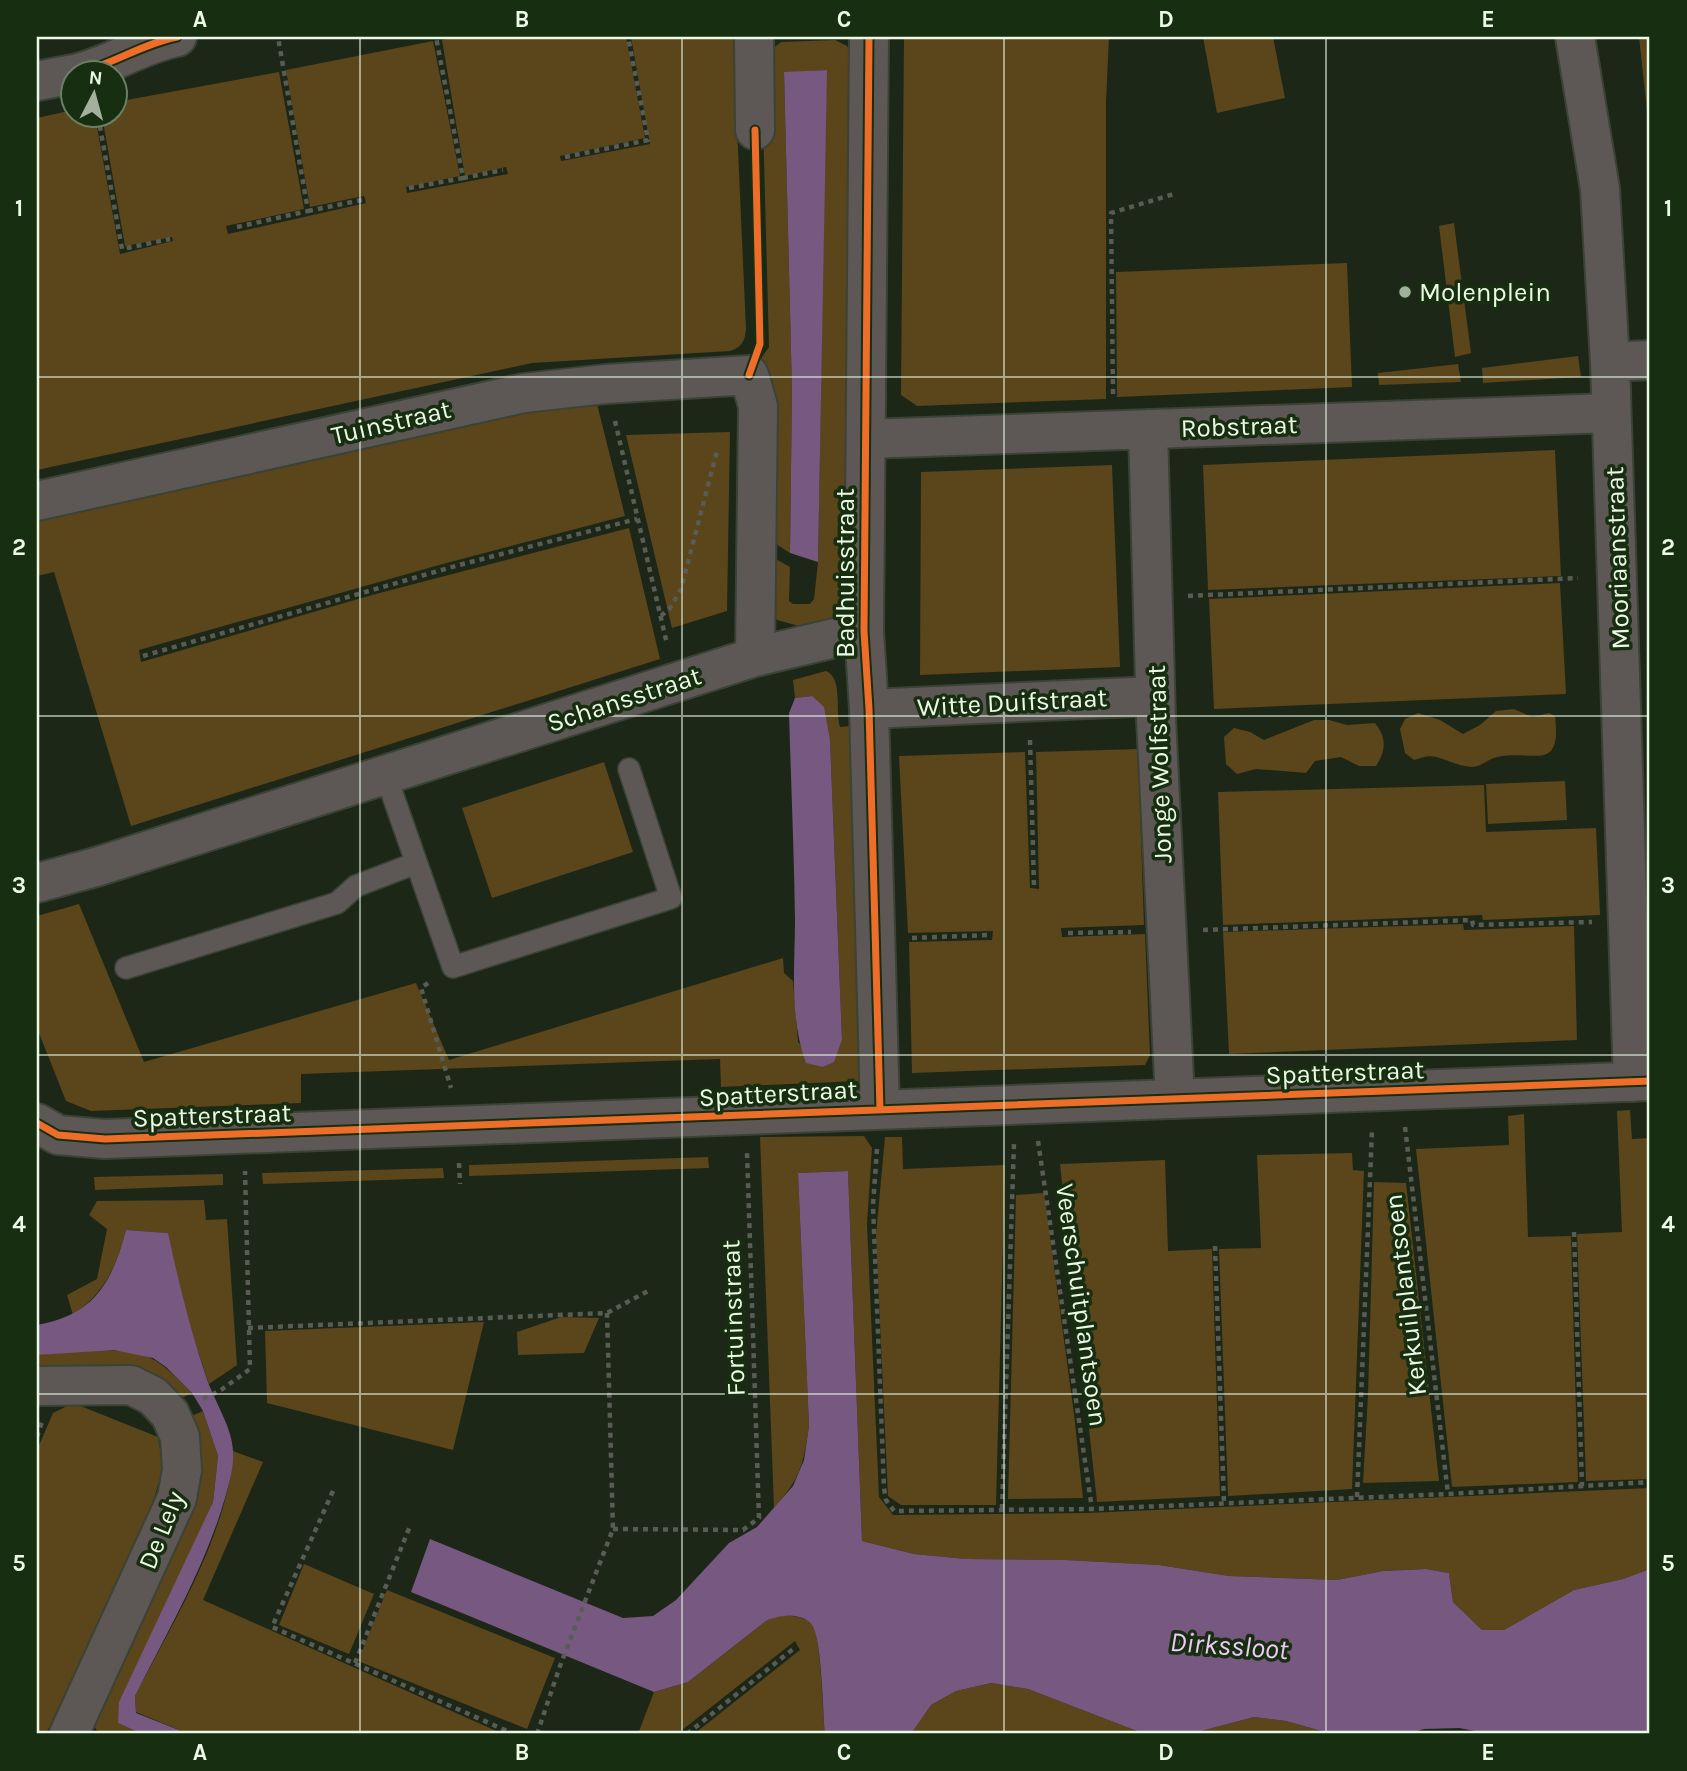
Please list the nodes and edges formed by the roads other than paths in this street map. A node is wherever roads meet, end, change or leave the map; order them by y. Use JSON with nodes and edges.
{"nodes":[{"id":1,"x":177,"y":37,"type":"edge"},
{"id":2,"x":754,"y":37,"type":"edge"},
{"id":3,"x":869,"y":37,"type":"edge"},
{"id":4,"x":1575,"y":37,"type":"edge"},
{"id":5,"x":114,"y":60,"type":"edge"},
{"id":6,"x":60,"y":77,"type":"edge"},
{"id":7,"x":37,"y":81,"type":"edge"},
{"id":8,"x":755,"y":130,"type":"dead end"},
{"id":9,"x":1650,"y":360,"type":"edge"},
{"id":10,"x":1610,"y":362,"type":"junction"},
{"id":11,"x":1611,"y":413,"type":"junction"},
{"id":12,"x":1130,"y":430,"type":"junction"},
{"id":13,"x":866,"y":439,"type":"junction"},
{"id":14,"x":37,"y":501,"type":"edge"},
{"id":15,"x":864,"y":631,"type":"junction"},
{"id":16,"x":755,"y":657,"type":"junction"},
{"id":17,"x":1635,"y":661,"type":"edge"},
{"id":18,"x":1155,"y":696,"type":"junction"},
{"id":19,"x":869,"y":709,"type":"junction"},
{"id":20,"x":629,"y":769,"type":"dead end"},
{"id":21,"x":386,"y":776,"type":"junction"},
{"id":22,"x":416,"y":863,"type":"junction"},
{"id":23,"x":37,"y":883,"type":"edge"},
{"id":24,"x":126,"y":968,"type":"dead end"},
{"id":25,"x":1641,"y":1082,"type":"edge"},
{"id":26,"x":1175,"y":1099,"type":"junction"},
{"id":27,"x":880,"y":1110,"type":"junction"},
{"id":28,"x":37,"y":1123,"type":"edge"},
{"id":29,"x":37,"y":1386,"type":"edge"},
{"id":30,"x":69,"y":1734,"type":"edge"}],
"edges":[{"from":1,"to":5,"type":"street"},
{"from":2,"to":8,"type":"street"},
{"from":3,"to":13,"type":"street","name":"Badhuisstraat"},
{"from":4,"to":10,"type":"street","name":"Mooriaanstraat"},
{"from":6,"to":7,"type":"street"},
{"from":9,"to":10,"type":"street"},
{"from":10,"to":11,"type":"street","name":"Mooriaanstraat"},
{"from":11,"to":12,"type":"street","name":"Robstraat"},
{"from":11,"to":17,"type":"street","name":"Mooriaanstraat"},
{"from":12,"to":13,"type":"street","name":"Robstraat"},
{"from":12,"to":18,"type":"street","name":"Jonge Wolfstraat"},
{"from":13,"to":15,"type":"street","name":"Badhuisstraat"},
{"from":14,"to":16,"type":"street","name":"Tuinstraat"},
{"from":15,"to":16,"type":"street","name":"Schansstraat"},
{"from":15,"to":19,"type":"street","name":"Badhuisstraat"},
{"from":16,"to":21,"type":"street","name":"Schansstraat"},
{"from":17,"to":25,"type":"street","name":"Mooriaanstraat"},
{"from":18,"to":19,"type":"street","name":"Witte Duifstraat"},
{"from":18,"to":26,"type":"street","name":"Jonge Wolfstraat"},
{"from":19,"to":27,"type":"street","name":"Badhuisstraat"},
{"from":20,"to":22,"type":"lane"},
{"from":21,"to":22,"type":"lane"},
{"from":21,"to":23,"type":"street","name":"Schansstraat"},
{"from":22,"to":24,"type":"lane"},
{"from":25,"to":26,"type":"street","name":"Spatterstraat"},
{"from":26,"to":27,"type":"street","name":"Spatterstraat"},
{"from":27,"to":28,"type":"street","name":"Spatterstraat"},
{"from":29,"to":30,"type":"street","name":"De Lely"}]}
